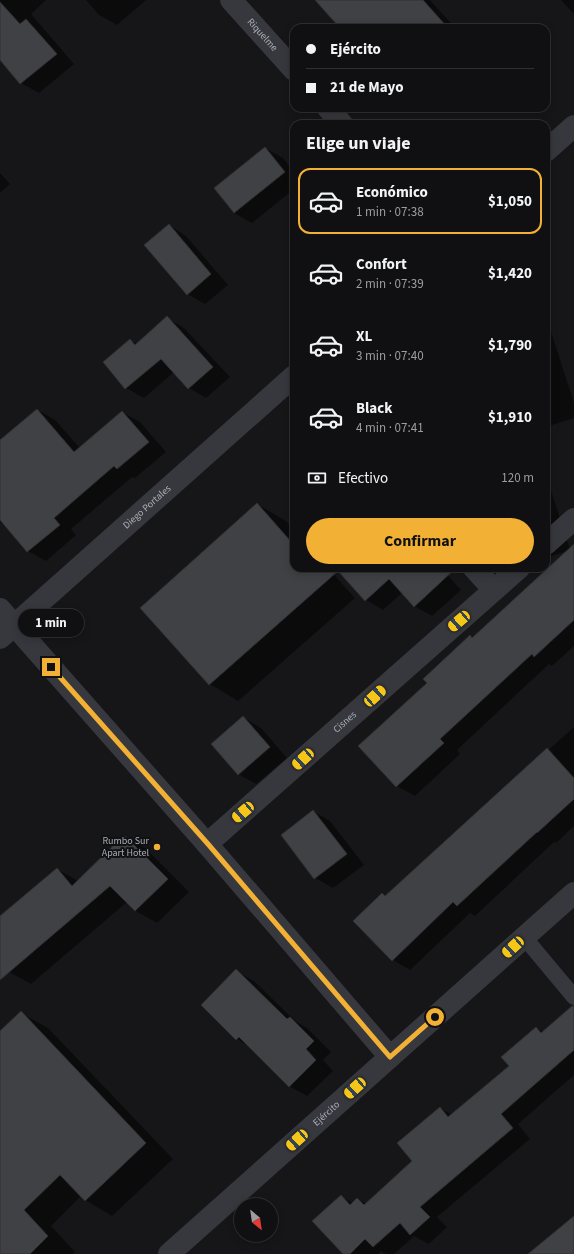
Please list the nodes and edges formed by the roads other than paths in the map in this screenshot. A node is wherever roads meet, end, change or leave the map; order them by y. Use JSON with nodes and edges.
{"nodes":[{"id":1,"x":231,"y":0,"type":"edge"},
{"id":2,"x":290,"y":66,"type":"edge"},
{"id":3,"x":332,"y":112,"type":"edge"},
{"id":4,"x":338,"y":120,"type":"edge"},
{"id":5,"x":574,"y":126,"type":"edge"},
{"id":6,"x":550,"y":147,"type":"edge"},
{"id":7,"x":290,"y":379,"type":"edge"},
{"id":8,"x":574,"y":519,"type":"edge"},
{"id":9,"x":550,"y":540,"type":"edge"},
{"id":10,"x":478,"y":572,"type":"edge"},
{"id":11,"x":514,"y":572,"type":"edge"},
{"id":12,"x":494,"y":590,"type":"junction"},
{"id":13,"x":5,"y":624,"type":"edge"},
{"id":14,"x":208,"y":844,"type":"junction"},
{"id":15,"x":574,"y":893,"type":"edge"},
{"id":16,"x":524,"y":937,"type":"junction"},
{"id":17,"x":574,"y":997,"type":"edge"},
{"id":18,"x":390,"y":1057,"type":"junction"},
{"id":19,"x":169,"y":1254,"type":"edge"}],
"edges":[{"from":1,"to":2,"type":"street","name":"Riquelme"},
{"from":3,"to":4,"type":"street"},
{"from":5,"to":6,"type":"street"},
{"from":7,"to":13,"type":"street","name":"Diego Portales"},
{"from":8,"to":9,"type":"street"},
{"from":10,"to":12,"type":"street"},
{"from":11,"to":12,"type":"street","name":"Cisnes"},
{"from":12,"to":14,"type":"street","name":"Cisnes"},
{"from":13,"to":14,"type":"street"},
{"from":14,"to":18,"type":"street"},
{"from":15,"to":16,"type":"street","name":"Ejército"},
{"from":16,"to":17,"type":"lane"},
{"from":16,"to":18,"type":"street","name":"Ejército"},
{"from":18,"to":19,"type":"street","name":"Ejército"}]}
